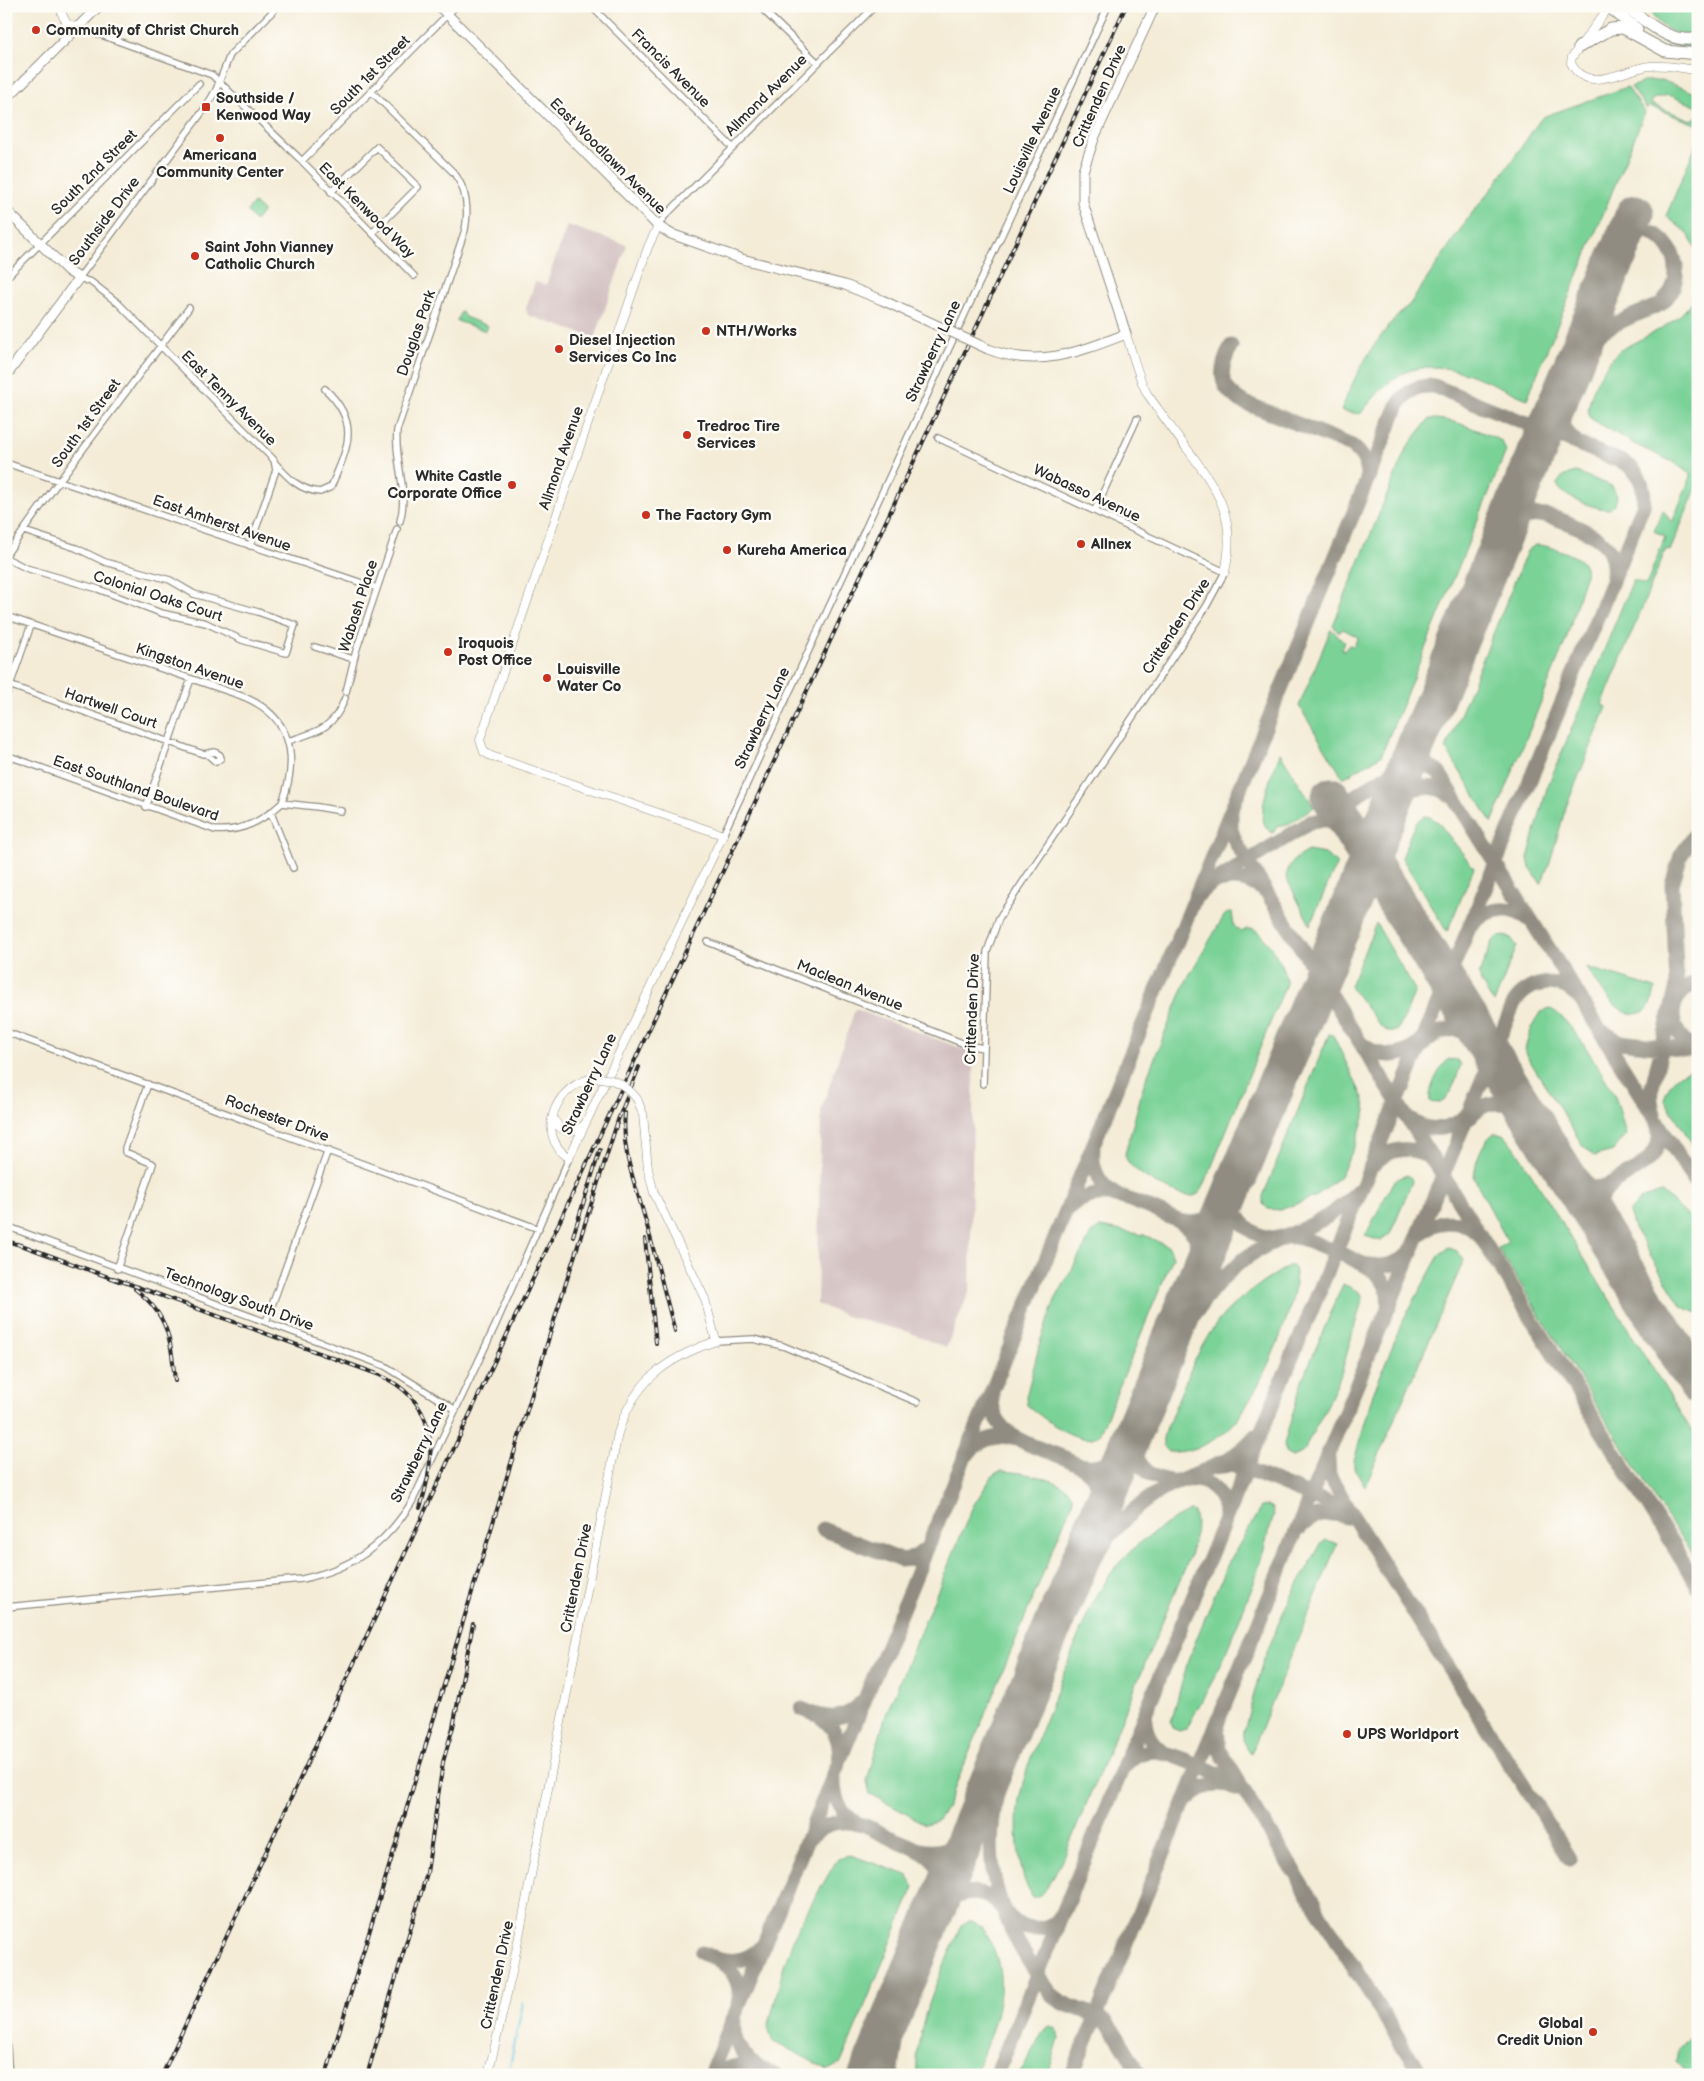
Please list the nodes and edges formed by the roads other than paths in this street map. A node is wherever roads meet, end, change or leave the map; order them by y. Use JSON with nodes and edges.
{"nodes":[{"id":1,"x":63,"y":6,"type":"edge"},
{"id":2,"x":99,"y":6,"type":"edge"},
{"id":3,"x":278,"y":6,"type":"edge"},
{"id":4,"x":439,"y":6,"type":"edge"},
{"id":5,"x":456,"y":6,"type":"edge"},
{"id":6,"x":591,"y":6,"type":"edge"},
{"id":7,"x":759,"y":6,"type":"edge"},
{"id":8,"x":875,"y":6,"type":"edge"},
{"id":9,"x":1108,"y":6,"type":"edge"},
{"id":10,"x":1155,"y":6,"type":"edge"},
{"id":11,"x":1625,"y":6,"type":"edge"},
{"id":12,"x":1642,"y":6,"type":"edge"},
{"id":13,"x":1609,"y":7,"type":"edge"},
{"id":14,"x":448,"y":15,"type":"junction"},
{"id":15,"x":1650,"y":24,"type":"junction"},
{"id":16,"x":78,"y":27,"type":"junction"},
{"id":17,"x":1698,"y":38,"type":"edge"},
{"id":18,"x":1575,"y":52,"type":"junction"},
{"id":19,"x":1679,"y":52,"type":"junction"},
{"id":20,"x":1698,"y":54,"type":"edge"},
{"id":21,"x":818,"y":64,"type":"junction"},
{"id":22,"x":1698,"y":70,"type":"edge"},
{"id":23,"x":219,"y":80,"type":"junction"},
{"id":24,"x":199,"y":84,"type":"dead end"},
{"id":25,"x":371,"y":91,"type":"junction"},
{"id":26,"x":6,"y":99,"type":"edge"},
{"id":27,"x":733,"y":148,"type":"junction"},
{"id":28,"x":302,"y":161,"type":"junction"},
{"id":29,"x":331,"y":192,"type":"junction"},
{"id":30,"x":6,"y":210,"type":"edge"},
{"id":31,"x":658,"y":226,"type":"junction"},
{"id":32,"x":372,"y":233,"type":"junction"},
{"id":33,"x":40,"y":244,"type":"junction"},
{"id":34,"x":414,"y":276,"type":"dead end"},
{"id":35,"x":6,"y":278,"type":"edge"},
{"id":36,"x":79,"y":278,"type":"junction"},
{"id":37,"x":979,"y":285,"type":"joint"},
{"id":38,"x":189,"y":308,"type":"dead end"},
{"id":39,"x":1126,"y":334,"type":"junction"},
{"id":40,"x":159,"y":345,"type":"junction"},
{"id":41,"x":6,"y":376,"type":"edge"},
{"id":42,"x":325,"y":390,"type":"dead end"},
{"id":43,"x":1137,"y":419,"type":"dead end"},
{"id":44,"x":938,"y":438,"type":"dead end"},
{"id":45,"x":6,"y":463,"type":"edge"},
{"id":46,"x":276,"y":467,"type":"junction"},
{"id":47,"x":59,"y":481,"type":"junction"},
{"id":48,"x":1095,"y":510,"type":"junction"},
{"id":49,"x":400,"y":521,"type":"dead end"},
{"id":50,"x":397,"y":529,"type":"dead end"},
{"id":51,"x":24,"y":531,"type":"junction"},
{"id":52,"x":250,"y":546,"type":"junction"},
{"id":53,"x":6,"y":556,"type":"edge"},
{"id":54,"x":1225,"y":572,"type":"junction"},
{"id":55,"x":376,"y":588,"type":"junction"},
{"id":56,"x":6,"y":616,"type":"edge"},
{"id":57,"x":31,"y":625,"type":"junction"},
{"id":58,"x":315,"y":647,"type":"dead end"},
{"id":59,"x":353,"y":660,"type":"junction"},
{"id":60,"x":191,"y":679,"type":"junction"},
{"id":61,"x":8,"y":685,"type":"edge"},
{"id":62,"x":6,"y":697,"type":"edge"},
{"id":63,"x":288,"y":741,"type":"junction"},
{"id":64,"x":170,"y":742,"type":"junction"},
{"id":65,"x":6,"y":755,"type":"edge"},
{"id":66,"x":208,"y":755,"type":"dead end"},
{"id":67,"x":282,"y":803,"type":"junction"},
{"id":68,"x":146,"y":807,"type":"junction"},
{"id":69,"x":341,"y":811,"type":"dead end"},
{"id":70,"x":270,"y":813,"type":"junction"},
{"id":71,"x":722,"y":835,"type":"junction"},
{"id":72,"x":292,"y":868,"type":"dead end"},
{"id":73,"x":708,"y":942,"type":"dead end"},
{"id":74,"x":6,"y":1032,"type":"edge"},
{"id":75,"x":983,"y":1048,"type":"junction"},
{"id":76,"x":148,"y":1084,"type":"junction"},
{"id":77,"x":983,"y":1084,"type":"dead end"},
{"id":78,"x":553,"y":1117,"type":"junction"},
{"id":79,"x":585,"y":1124,"type":"junction"},
{"id":80,"x":328,"y":1150,"type":"junction"},
{"id":81,"x":569,"y":1158,"type":"junction"},
{"id":82,"x":6,"y":1226,"type":"edge"},
{"id":83,"x":539,"y":1229,"type":"junction"},
{"id":84,"x":117,"y":1268,"type":"junction"},
{"id":85,"x":266,"y":1322,"type":"junction"},
{"id":86,"x":716,"y":1341,"type":"junction"},
{"id":87,"x":917,"y":1402,"type":"dead end"},
{"id":88,"x":456,"y":1410,"type":"junction"},
{"id":89,"x":6,"y":1606,"type":"edge"},
{"id":90,"x":6,"y":2035,"type":"edge"},
{"id":91,"x":10,"y":2075,"type":"edge"},
{"id":92,"x":488,"y":2075,"type":"edge"}],
"edges":[{"from":1,"to":16,"type":"street"},
{"from":2,"to":16,"type":"main road"},
{"from":3,"to":23,"type":"street"},
{"from":4,"to":14,"type":"main road","name":"East Woodlawn Avenue"},
{"from":5,"to":14,"type":"street","name":"South 1st Street"},
{"from":6,"to":27,"type":"street","name":"Francis Avenue"},
{"from":7,"to":21,"type":"street"},
{"from":8,"to":21,"type":"street","name":"Allmond Avenue"},
{"from":9,"to":37,"type":"street","name":"Louisville Avenue"},
{"from":10,"to":39,"type":"main road","name":"Crittenden Drive"},
{"from":11,"to":15,"type":"highway"},
{"from":12,"to":15,"type":"highway"},
{"from":13,"to":18,"type":"street"},
{"from":13,"to":19,"type":"highway"},
{"from":14,"to":25,"type":"street","name":"South 1st Street"},
{"from":14,"to":31,"type":"main road","name":"East Woodlawn Avenue"},
{"from":15,"to":17,"type":"highway"},
{"from":16,"to":23,"type":"street","name":"East Kenwood Way"},
{"from":16,"to":26,"type":"main road"},
{"from":18,"to":19,"type":"highway"},
{"from":18,"to":22,"type":"street"},
{"from":19,"to":20,"type":"highway"},
{"from":21,"to":27,"type":"street","name":"Allmond Avenue"},
{"from":23,"to":28,"type":"street","name":"East Kenwood Way"},
{"from":23,"to":36,"type":"street","name":"Southside Drive"},
{"from":24,"to":33,"type":"street","name":"South 2nd Street"},
{"from":25,"to":28,"type":"street","name":"South 1st Street"},
{"from":25,"to":49,"type":"street","name":"Douglas Park"},
{"from":27,"to":31,"type":"street","name":"Allmond Avenue"},
{"from":28,"to":29,"type":"street","name":"East Kenwood Way"},
{"from":29,"to":32,"type":"street","name":"East Kenwood Way"},
{"from":29,"to":32,"type":"street"},
{"from":30,"to":33,"type":"main road"},
{"from":31,"to":39,"type":"main road","name":"East Woodlawn Avenue","bridge":true},
{"from":31,"to":71,"type":"street","name":"Allmond Avenue"},
{"from":32,"to":34,"type":"street","name":"East Kenwood Way"},
{"from":33,"to":35,"type":"street","name":"South 2nd Street"},
{"from":33,"to":36,"type":"main road"},
{"from":36,"to":40,"type":"street","name":"East Tenny Avenue"},
{"from":36,"to":41,"type":"main road","name":"Southside Drive"},
{"from":37,"to":71,"type":"street","name":"Strawberry Lane"},
{"from":38,"to":40,"type":"street","name":"South 1st Street"},
{"from":39,"to":54,"type":"street","name":"Crittenden Drive"},
{"from":40,"to":46,"type":"street","name":"East Tenny Avenue"},
{"from":40,"to":47,"type":"street","name":"South 1st Street"},
{"from":42,"to":46,"type":"street","name":"East Tenny Avenue"},
{"from":43,"to":48,"type":"street"},
{"from":44,"to":48,"type":"street","name":"Wabasso Avenue"},
{"from":45,"to":47,"type":"street","name":"East Amherst Avenue"},
{"from":46,"to":52,"type":"street"},
{"from":47,"to":51,"type":"street","name":"South 1st Street"},
{"from":47,"to":52,"type":"street","name":"East Amherst Avenue"},
{"from":48,"to":54,"type":"street","name":"Wabasso Avenue"},
{"from":50,"to":55,"type":"street","name":"Wabash Place"},
{"from":51,"to":53,"type":"street","name":"South 1st Street"},
{"from":51,"to":53,"type":"street","name":"Colonial Oaks Court"},
{"from":52,"to":55,"type":"street","name":"East Amherst Avenue"},
{"from":54,"to":75,"type":"street","name":"Crittenden Drive"},
{"from":55,"to":59,"type":"street","name":"Wabash Place"},
{"from":56,"to":57,"type":"street","name":"Kingston Avenue"},
{"from":57,"to":60,"type":"street","name":"Kingston Avenue"},
{"from":57,"to":61,"type":"street"},
{"from":58,"to":59,"type":"street"},
{"from":59,"to":63,"type":"street","name":"Wabash Place"},
{"from":60,"to":63,"type":"street","name":"Kingston Avenue"},
{"from":60,"to":64,"type":"street"},
{"from":61,"to":62,"type":"street"},
{"from":61,"to":64,"type":"street","name":"Hartwell Court"},
{"from":63,"to":67,"type":"street","name":"Kingston Avenue"},
{"from":64,"to":66,"type":"street","name":"Hartwell Court"},
{"from":64,"to":68,"type":"street"},
{"from":65,"to":68,"type":"street","name":"East Southland Boulevard"},
{"from":67,"to":69,"type":"street"},
{"from":67,"to":70,"type":"street","name":"East Southland Boulevard"},
{"from":68,"to":70,"type":"street","name":"East Southland Boulevard"},
{"from":70,"to":72,"type":"street"},
{"from":71,"to":79,"type":"street","name":"Strawberry Lane"},
{"from":73,"to":75,"type":"street","name":"Maclean Avenue"},
{"from":74,"to":76,"type":"street","name":"Rochester Drive"},
{"from":75,"to":77,"type":"street","name":"Crittenden Drive"},
{"from":76,"to":80,"type":"street","name":"Rochester Drive"},
{"from":76,"to":84,"type":"street"},
{"from":78,"to":79,"type":"street"},
{"from":78,"to":81,"type":"street"},
{"from":78,"to":86,"type":"street","bridge":true},
{"from":79,"to":81,"type":"street","name":"Strawberry Lane"},
{"from":80,"to":83,"type":"street","name":"Rochester Drive"},
{"from":80,"to":85,"type":"street"},
{"from":81,"to":83,"type":"street","name":"Strawberry Lane"},
{"from":82,"to":84,"type":"street","name":"Technology South Drive"},
{"from":83,"to":88,"type":"street","name":"Strawberry Lane"},
{"from":84,"to":85,"type":"street","name":"Technology South Drive"},
{"from":85,"to":88,"type":"street","name":"Technology South Drive"},
{"from":86,"to":87,"type":"street","name":"Crittenden Drive"},
{"from":86,"to":92,"type":"street","name":"Crittenden Drive"},
{"from":88,"to":89,"type":"street","name":"Strawberry Lane"},
{"from":90,"to":91,"type":"street"}]}
